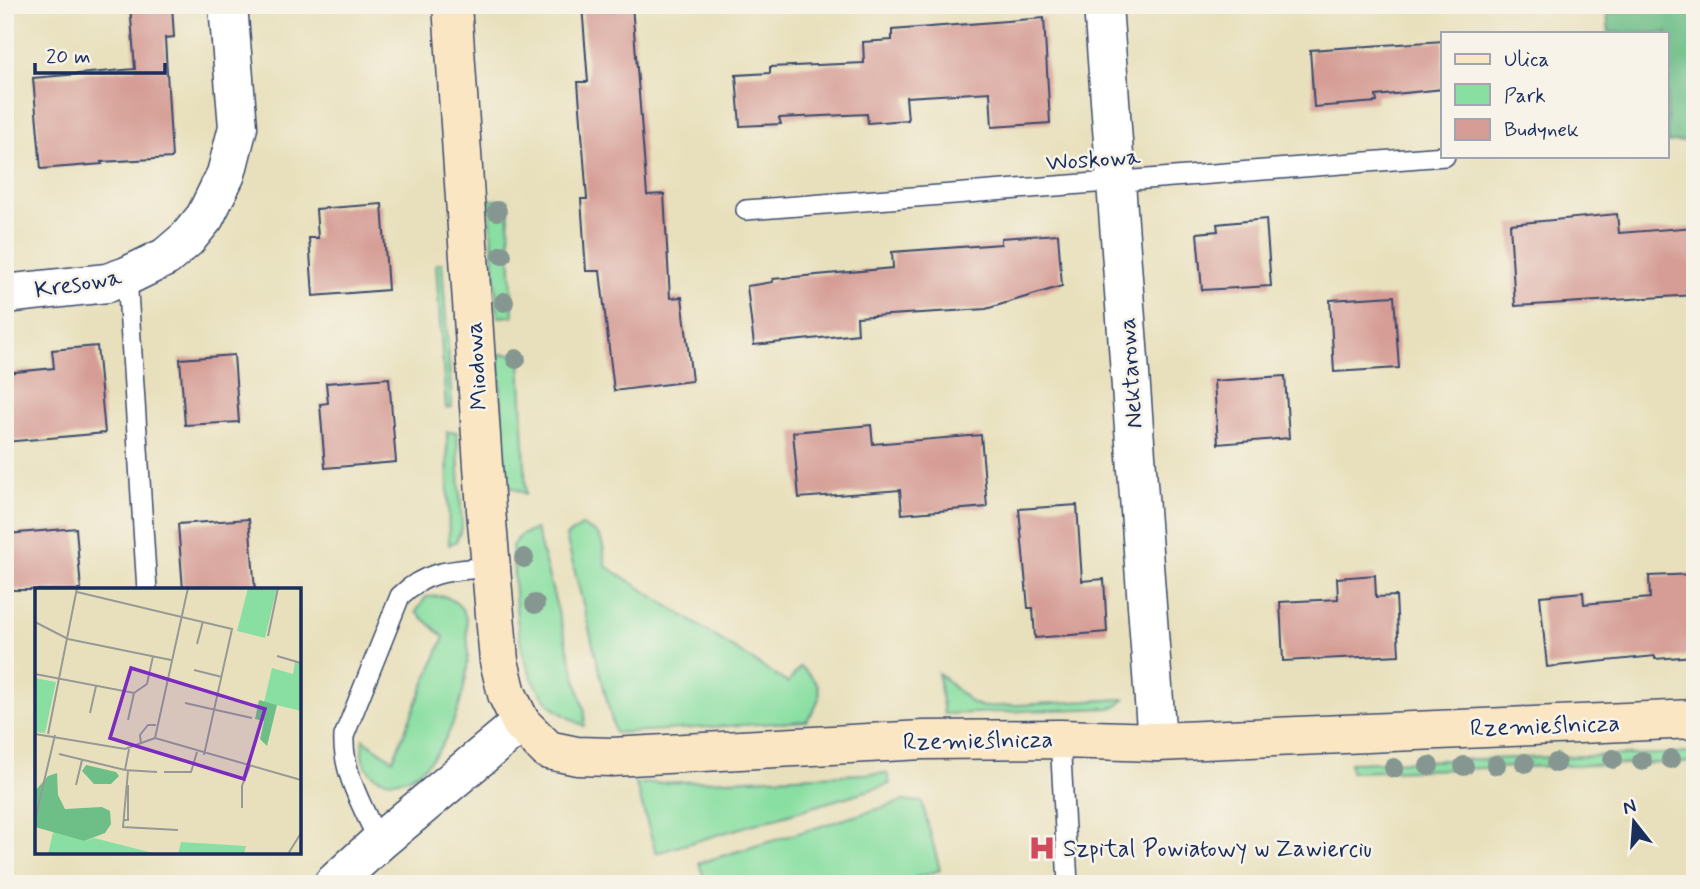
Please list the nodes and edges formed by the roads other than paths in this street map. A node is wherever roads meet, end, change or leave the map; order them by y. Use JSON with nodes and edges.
{"nodes":[{"id":1,"x":228,"y":5,"type":"edge"},
{"id":2,"x":452,"y":5,"type":"edge"},
{"id":3,"x":1103,"y":5,"type":"edge"},
{"id":4,"x":1441,"y":156,"type":"edge"},
{"id":5,"x":1116,"y":181,"type":"junction"},
{"id":6,"x":746,"y":211,"type":"dead end"},
{"id":7,"x":127,"y":276,"type":"junction"},
{"id":8,"x":5,"y":294,"type":"edge"},
{"id":9,"x":490,"y":567,"type":"junction"},
{"id":10,"x":147,"y":588,"type":"edge"},
{"id":11,"x":1695,"y":719,"type":"edge"},
{"id":12,"x":521,"y":723,"type":"junction"},
{"id":13,"x":1060,"y":739,"type":"junction"},
{"id":14,"x":1157,"y":741,"type":"junction"},
{"id":15,"x":379,"y":842,"type":"junction"},
{"id":16,"x":333,"y":884,"type":"edge"},
{"id":17,"x":1068,"y":884,"type":"edge"}],
"edges":[{"from":1,"to":7,"type":"street","name":"Kresowa"},
{"from":2,"to":9,"type":"street","name":"Miodowa"},
{"from":3,"to":5,"type":"street","name":"Nektarowa"},
{"from":4,"to":5,"type":"lane","name":"Woskowa"},
{"from":5,"to":6,"type":"lane","name":"Woskowa"},
{"from":5,"to":14,"type":"street","name":"Nektarowa"},
{"from":7,"to":8,"type":"street","name":"Kresowa"},
{"from":7,"to":10,"type":"lane"},
{"from":9,"to":12,"type":"street","name":"Miodowa"},
{"from":9,"to":15,"type":"lane"},
{"from":11,"to":14,"type":"street","name":"Rzemieślnicza"},
{"from":12,"to":13,"type":"street","name":"Rzemieślnicza"},
{"from":12,"to":15,"type":"street"},
{"from":13,"to":14,"type":"street","name":"Rzemieślnicza"},
{"from":13,"to":17,"type":"lane"},
{"from":15,"to":16,"type":"street"}]}
